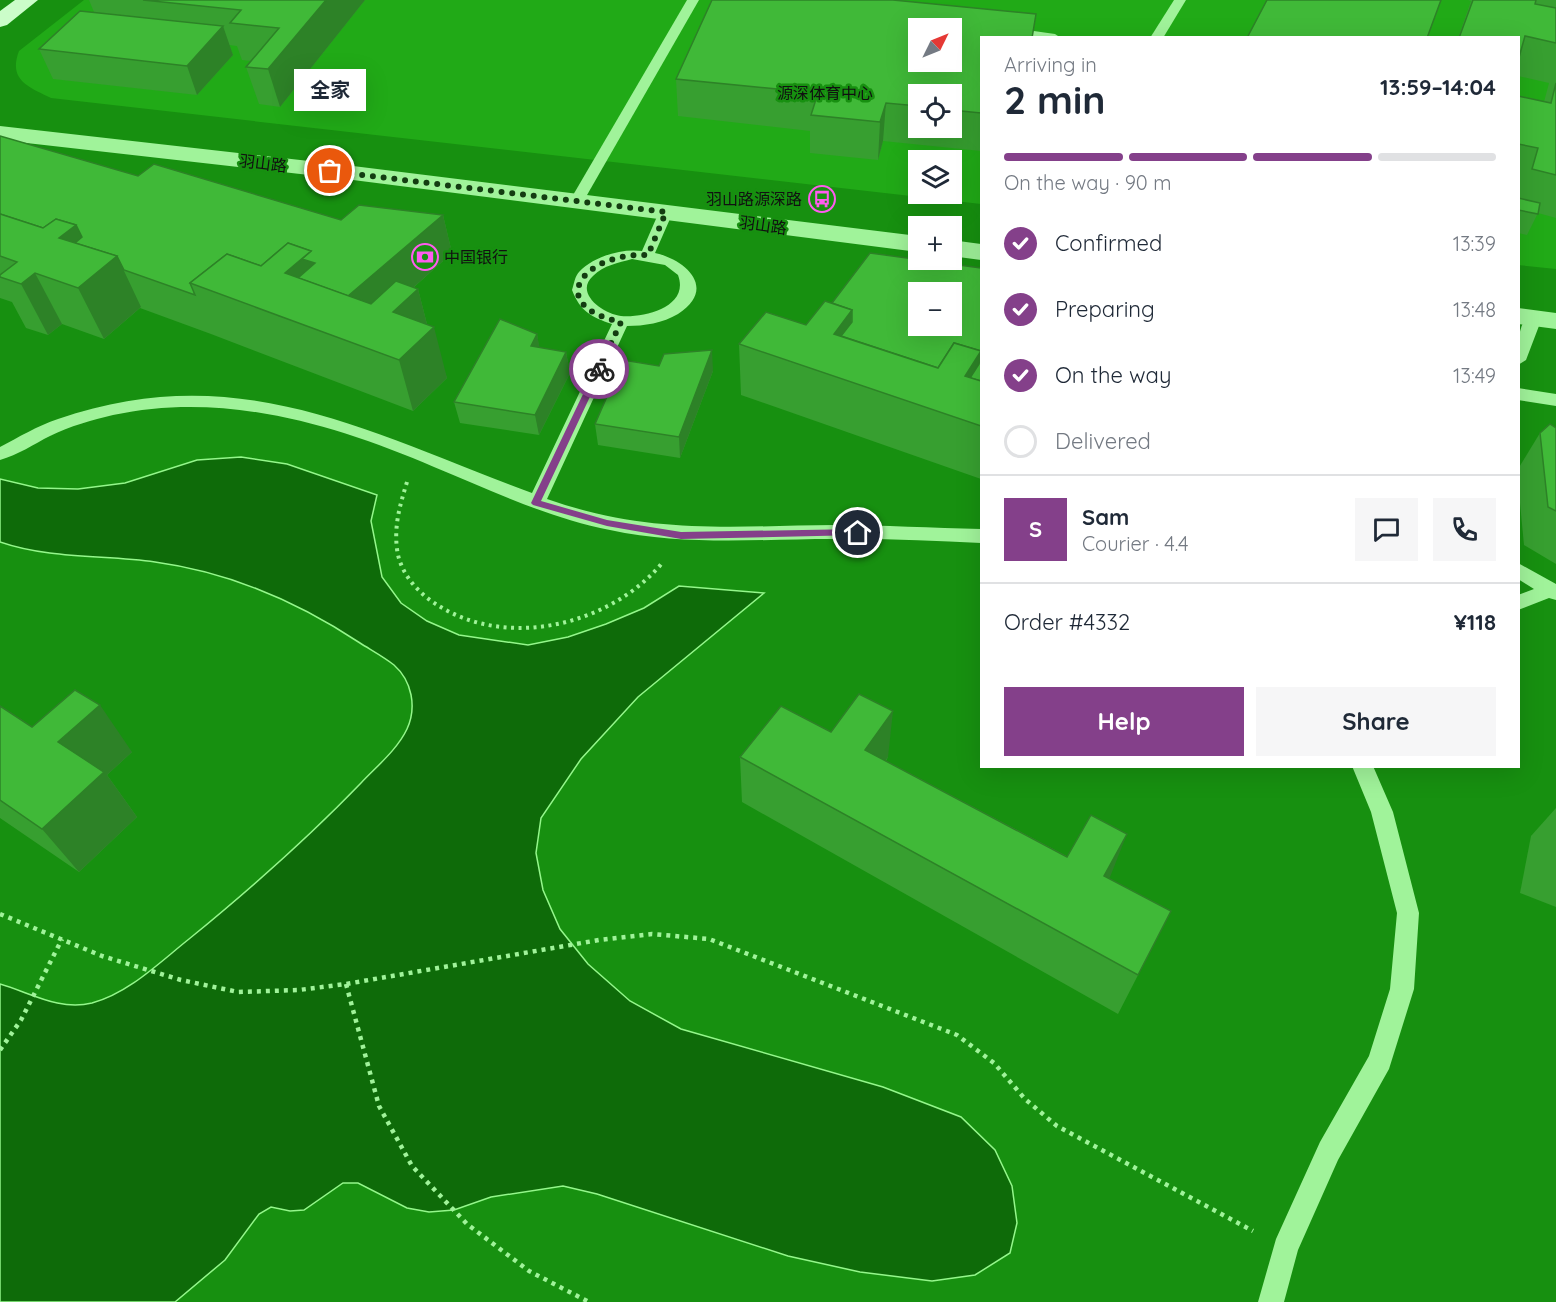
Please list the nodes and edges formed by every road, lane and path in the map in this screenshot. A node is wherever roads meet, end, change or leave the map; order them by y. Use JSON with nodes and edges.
{"nodes":[{"id":1,"x":28,"y":0,"type":"edge"},
{"id":2,"x":693,"y":0,"type":"edge"},
{"id":3,"x":1180,"y":0,"type":"edge"},
{"id":4,"x":0,"y":21,"type":"edge"},
{"id":5,"x":997,"y":30,"type":"edge"},
{"id":6,"x":1040,"y":36,"type":"edge"},
{"id":7,"x":1157,"y":36,"type":"edge"},
{"id":8,"x":0,"y":133,"type":"edge"},
{"id":9,"x":576,"y":202,"type":"junction"},
{"id":10,"x":666,"y":212,"type":"junction"},
{"id":11,"x":908,"y":243,"type":"edge"},
{"id":12,"x":962,"y":249,"type":"edge"},
{"id":13,"x":980,"y":252,"type":"edge"},
{"id":14,"x":648,"y":255,"type":"junction"},
{"id":15,"x":1536,"y":318,"type":"edge"},
{"id":16,"x":621,"y":322,"type":"junction"},
{"id":17,"x":1520,"y":355,"type":"edge"},
{"id":18,"x":1520,"y":394,"type":"edge"},
{"id":19,"x":1556,"y":400,"type":"edge"},
{"id":20,"x":0,"y":454,"type":"edge"},
{"id":21,"x":421,"y":454,"type":"junction"},
{"id":22,"x":536,"y":503,"type":"junction"},
{"id":23,"x":681,"y":536,"type":"junction"},
{"id":24,"x":980,"y":536,"type":"edge"},
{"id":25,"x":1520,"y":571,"type":"edge"},
{"id":26,"x":1553,"y":592,"type":"edge"},
{"id":27,"x":1520,"y":602,"type":"edge"},
{"id":28,"x":1363,"y":768,"type":"edge"},
{"id":29,"x":0,"y":914,"type":"edge"},
{"id":30,"x":63,"y":939,"type":"junction"},
{"id":31,"x":346,"y":984,"type":"junction"},
{"id":32,"x":0,"y":1050,"type":"edge"},
{"id":33,"x":1285,"y":1248,"type":"junction"},
{"id":34,"x":589,"y":1302,"type":"edge"},
{"id":35,"x":1271,"y":1302,"type":"edge"}],
"edges":[{"from":1,"to":4,"type":"main road"},
{"from":2,"to":9,"type":"lane"},
{"from":3,"to":7,"type":"lane"},
{"from":5,"to":6,"type":"lane"},
{"from":8,"to":9,"type":"street","name":"羽山路"},
{"from":9,"to":10,"type":"street","name":"羽山路"},
{"from":10,"to":11,"type":"street","name":"羽山路"},
{"from":10,"to":14,"type":"lane"},
{"from":12,"to":13,"type":"street"},
{"from":14,"to":16,"type":"lane"},
{"from":14,"to":16,"type":"lane"},
{"from":15,"to":17,"type":"lane"},
{"from":16,"to":22,"type":"lane"},
{"from":18,"to":19,"type":"lane"},
{"from":20,"to":21,"type":"lane"},
{"from":21,"to":22,"type":"lane"},
{"from":21,"to":23,"type":"path"},
{"from":22,"to":23,"type":"lane"},
{"from":23,"to":24,"type":"lane"},
{"from":25,"to":26,"type":"lane"},
{"from":26,"to":27,"type":"lane"},
{"from":28,"to":33,"type":"lane"},
{"from":29,"to":30,"type":"path"},
{"from":30,"to":31,"type":"path"},
{"from":30,"to":32,"type":"path"},
{"from":31,"to":33,"type":"path"},
{"from":31,"to":34,"type":"path"},
{"from":33,"to":35,"type":"lane"}]}
